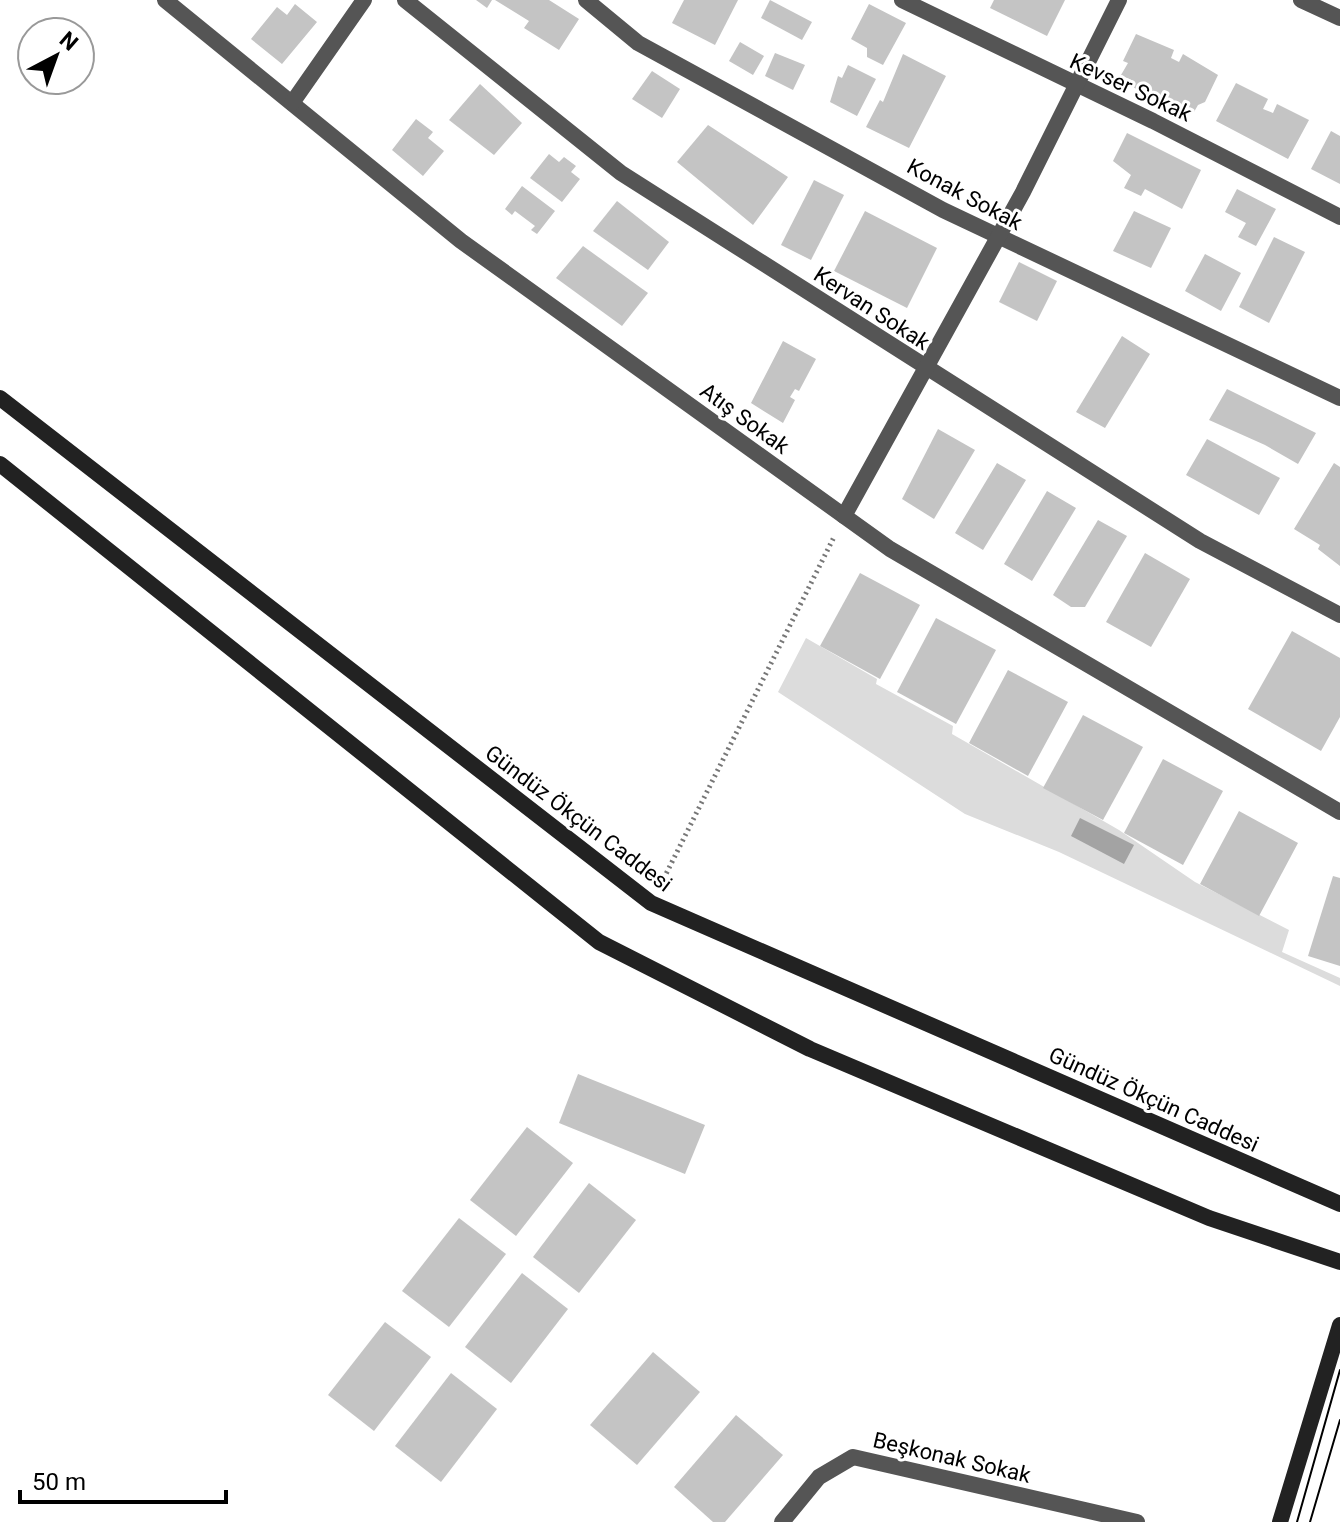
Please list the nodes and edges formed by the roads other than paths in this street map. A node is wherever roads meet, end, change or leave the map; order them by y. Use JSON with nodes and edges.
{"nodes":[{"id":1,"x":165,"y":0,"type":"edge"},
{"id":2,"x":364,"y":0,"type":"edge"},
{"id":3,"x":405,"y":0,"type":"edge"},
{"id":4,"x":586,"y":0,"type":"edge"},
{"id":5,"x":902,"y":0,"type":"edge"},
{"id":6,"x":1119,"y":0,"type":"edge"},
{"id":7,"x":1301,"y":0,"type":"edge"},
{"id":8,"x":1340,"y":18,"type":"edge"},
{"id":9,"x":1078,"y":86,"type":"junction"},
{"id":10,"x":292,"y":103,"type":"junction"},
{"id":11,"x":1340,"y":217,"type":"edge"},
{"id":12,"x":996,"y":238,"type":"junction"},
{"id":13,"x":925,"y":368,"type":"junction"},
{"id":14,"x":0,"y":398,"type":"edge"},
{"id":15,"x":1340,"y":398,"type":"edge"},
{"id":16,"x":0,"y":464,"type":"edge"},
{"id":17,"x":844,"y":516,"type":"junction"},
{"id":18,"x":1340,"y":615,"type":"edge"},
{"id":19,"x":1340,"y":812,"type":"edge"},
{"id":20,"x":1340,"y":1204,"type":"edge"},
{"id":21,"x":1340,"y":1262,"type":"edge"},
{"id":22,"x":1340,"y":1325,"type":"edge"},
{"id":23,"x":782,"y":1522,"type":"edge"},
{"id":24,"x":1137,"y":1522,"type":"edge"},
{"id":25,"x":1280,"y":1522,"type":"edge"}],
"edges":[{"from":1,"to":10,"type":"street","name":"Atış Sokak"},
{"from":2,"to":10,"type":"street"},
{"from":3,"to":13,"type":"street","name":"Kervan Sokak"},
{"from":4,"to":12,"type":"street","name":"Konak Sokak"},
{"from":5,"to":9,"type":"street","name":"Kevser Sokak"},
{"from":6,"to":9,"type":"street"},
{"from":7,"to":8,"type":"street"},
{"from":9,"to":11,"type":"street","name":"Kevser Sokak"},
{"from":9,"to":12,"type":"street"},
{"from":10,"to":17,"type":"street","name":"Atış Sokak"},
{"from":12,"to":13,"type":"street"},
{"from":12,"to":15,"type":"street","name":"Konak Sokak"},
{"from":13,"to":17,"type":"street"},
{"from":13,"to":18,"type":"street","name":"Kervan Sokak"},
{"from":14,"to":20,"type":"street","name":"Gündüz Ökçün Caddesi"},
{"from":16,"to":21,"type":"street"},
{"from":17,"to":19,"type":"street","name":"Atış Sokak"},
{"from":22,"to":25,"type":"street"},
{"from":23,"to":24,"type":"street","name":"Beşkonak Sokak"}]}
